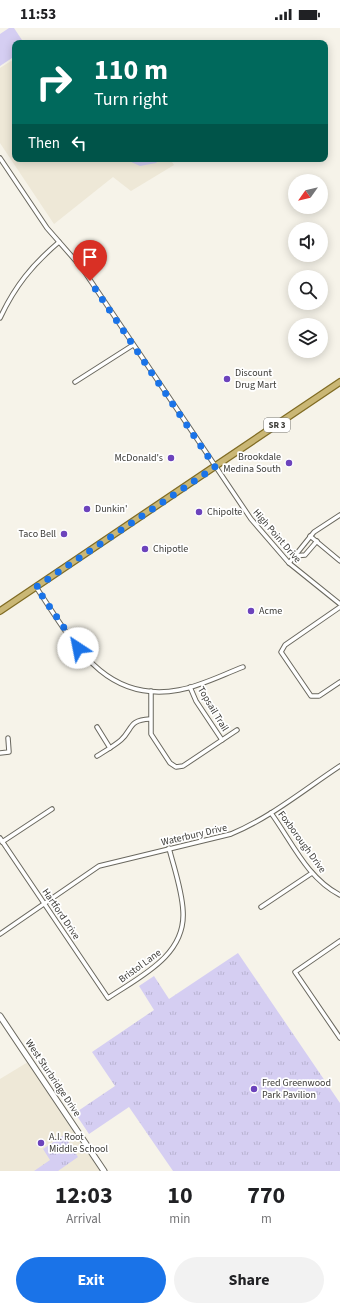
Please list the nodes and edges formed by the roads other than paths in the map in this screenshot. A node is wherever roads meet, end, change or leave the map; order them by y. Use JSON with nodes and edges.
{"nodes":[{"id":1,"x":0,"y":158,"type":"edge"},
{"id":2,"x":59,"y":242,"type":"junction"},
{"id":3,"x":0,"y":318,"type":"edge"},
{"id":4,"x":133,"y":344,"type":"junction"},
{"id":5,"x":75,"y":382,"type":"dead end"},
{"id":6,"x":340,"y":382,"type":"edge"},
{"id":7,"x":215,"y":467,"type":"junction"},
{"id":8,"x":340,"y":515,"type":"edge"},
{"id":9,"x":310,"y":536,"type":"junction"},
{"id":10,"x":317,"y":541,"type":"junction"},
{"id":11,"x":294,"y":556,"type":"junction"},
{"id":12,"x":340,"y":561,"type":"edge"},
{"id":13,"x":289,"y":563,"type":"junction"},
{"id":14,"x":36,"y":587,"type":"junction"},
{"id":15,"x":340,"y":604,"type":"edge"},
{"id":16,"x":340,"y":607,"type":"edge"},
{"id":17,"x":0,"y":611,"type":"edge"},
{"id":18,"x":243,"y":667,"type":"dead end"},
{"id":19,"x":340,"y":682,"type":"edge"},
{"id":20,"x":190,"y":687,"type":"junction"},
{"id":21,"x":151,"y":691,"type":"junction"},
{"id":22,"x":150,"y":719,"type":"junction"},
{"id":23,"x":97,"y":727,"type":"dead end"},
{"id":24,"x":237,"y":730,"type":"dead end"},
{"id":25,"x":8,"y":738,"type":"dead end"},
{"id":26,"x":222,"y":740,"type":"junction"},
{"id":27,"x":110,"y":748,"type":"junction"},
{"id":28,"x":0,"y":753,"type":"edge"},
{"id":29,"x":97,"y":756,"type":"dead end"},
{"id":30,"x":340,"y":766,"type":"edge"},
{"id":31,"x":52,"y":809,"type":"dead end"},
{"id":32,"x":270,"y":813,"type":"junction"},
{"id":33,"x":1,"y":840,"type":"edge"},
{"id":34,"x":170,"y":848,"type":"junction"},
{"id":35,"x":312,"y":873,"type":"junction"},
{"id":36,"x":340,"y":895,"type":"edge"},
{"id":37,"x":44,"y":903,"type":"junction"},
{"id":38,"x":261,"y":907,"type":"dead end"},
{"id":39,"x":0,"y":934,"type":"edge"},
{"id":40,"x":340,"y":941,"type":"edge"},
{"id":41,"x":108,"y":998,"type":"joint"},
{"id":42,"x":0,"y":1016,"type":"edge"},
{"id":43,"x":340,"y":1036,"type":"edge"},
{"id":44,"x":104,"y":1171,"type":"edge"}],
"edges":[{"from":1,"to":2,"type":"street","name":"High Point Drive"},
{"from":2,"to":3,"type":"street"},
{"from":2,"to":4,"type":"street","name":"High Point Drive"},
{"from":4,"to":5,"type":"street"},
{"from":4,"to":7,"type":"street","name":"High Point Drive"},
{"from":6,"to":7,"type":"main road","number":"SR 3"},
{"from":7,"to":13,"type":"street","name":"High Point Drive"},
{"from":7,"to":14,"type":"main road","number":"SR 3"},
{"from":8,"to":9,"type":"street"},
{"from":9,"to":10,"type":"street"},
{"from":9,"to":11,"type":"street"},
{"from":10,"to":11,"type":"street"},
{"from":10,"to":12,"type":"street"},
{"from":11,"to":13,"type":"street"},
{"from":13,"to":15,"type":"street","name":"High Point Drive"},
{"from":14,"to":17,"type":"main road","number":"SR 3"},
{"from":14,"to":21,"type":"street"},
{"from":16,"to":19,"type":"street"},
{"from":18,"to":20,"type":"street"},
{"from":20,"to":21,"type":"street"},
{"from":20,"to":26,"type":"street","name":"Topsail Trail"},
{"from":21,"to":22,"type":"street"},
{"from":22,"to":26,"type":"street"},
{"from":22,"to":27,"type":"street"},
{"from":23,"to":27,"type":"street"},
{"from":24,"to":26,"type":"street"},
{"from":25,"to":28,"type":"street"},
{"from":27,"to":29,"type":"street"},
{"from":30,"to":32,"type":"street","name":"Waterbury Drive"},
{"from":31,"to":33,"type":"street"},
{"from":32,"to":34,"type":"street","name":"Waterbury Drive"},
{"from":32,"to":35,"type":"street","name":"Foxborough Drive"},
{"from":33,"to":37,"type":"street","name":"Hartford Drive"},
{"from":34,"to":37,"type":"street","name":"Waterbury Drive"},
{"from":34,"to":41,"type":"street","name":"Bristol Lane"},
{"from":35,"to":36,"type":"street","name":"Foxborough Drive"},
{"from":35,"to":38,"type":"street"},
{"from":37,"to":39,"type":"street","name":"Waterbury Drive"},
{"from":37,"to":41,"type":"street","name":"Hartford Drive"},
{"from":40,"to":43,"type":"street"},
{"from":42,"to":44,"type":"street","name":"West Sturbridge Drive"}]}
